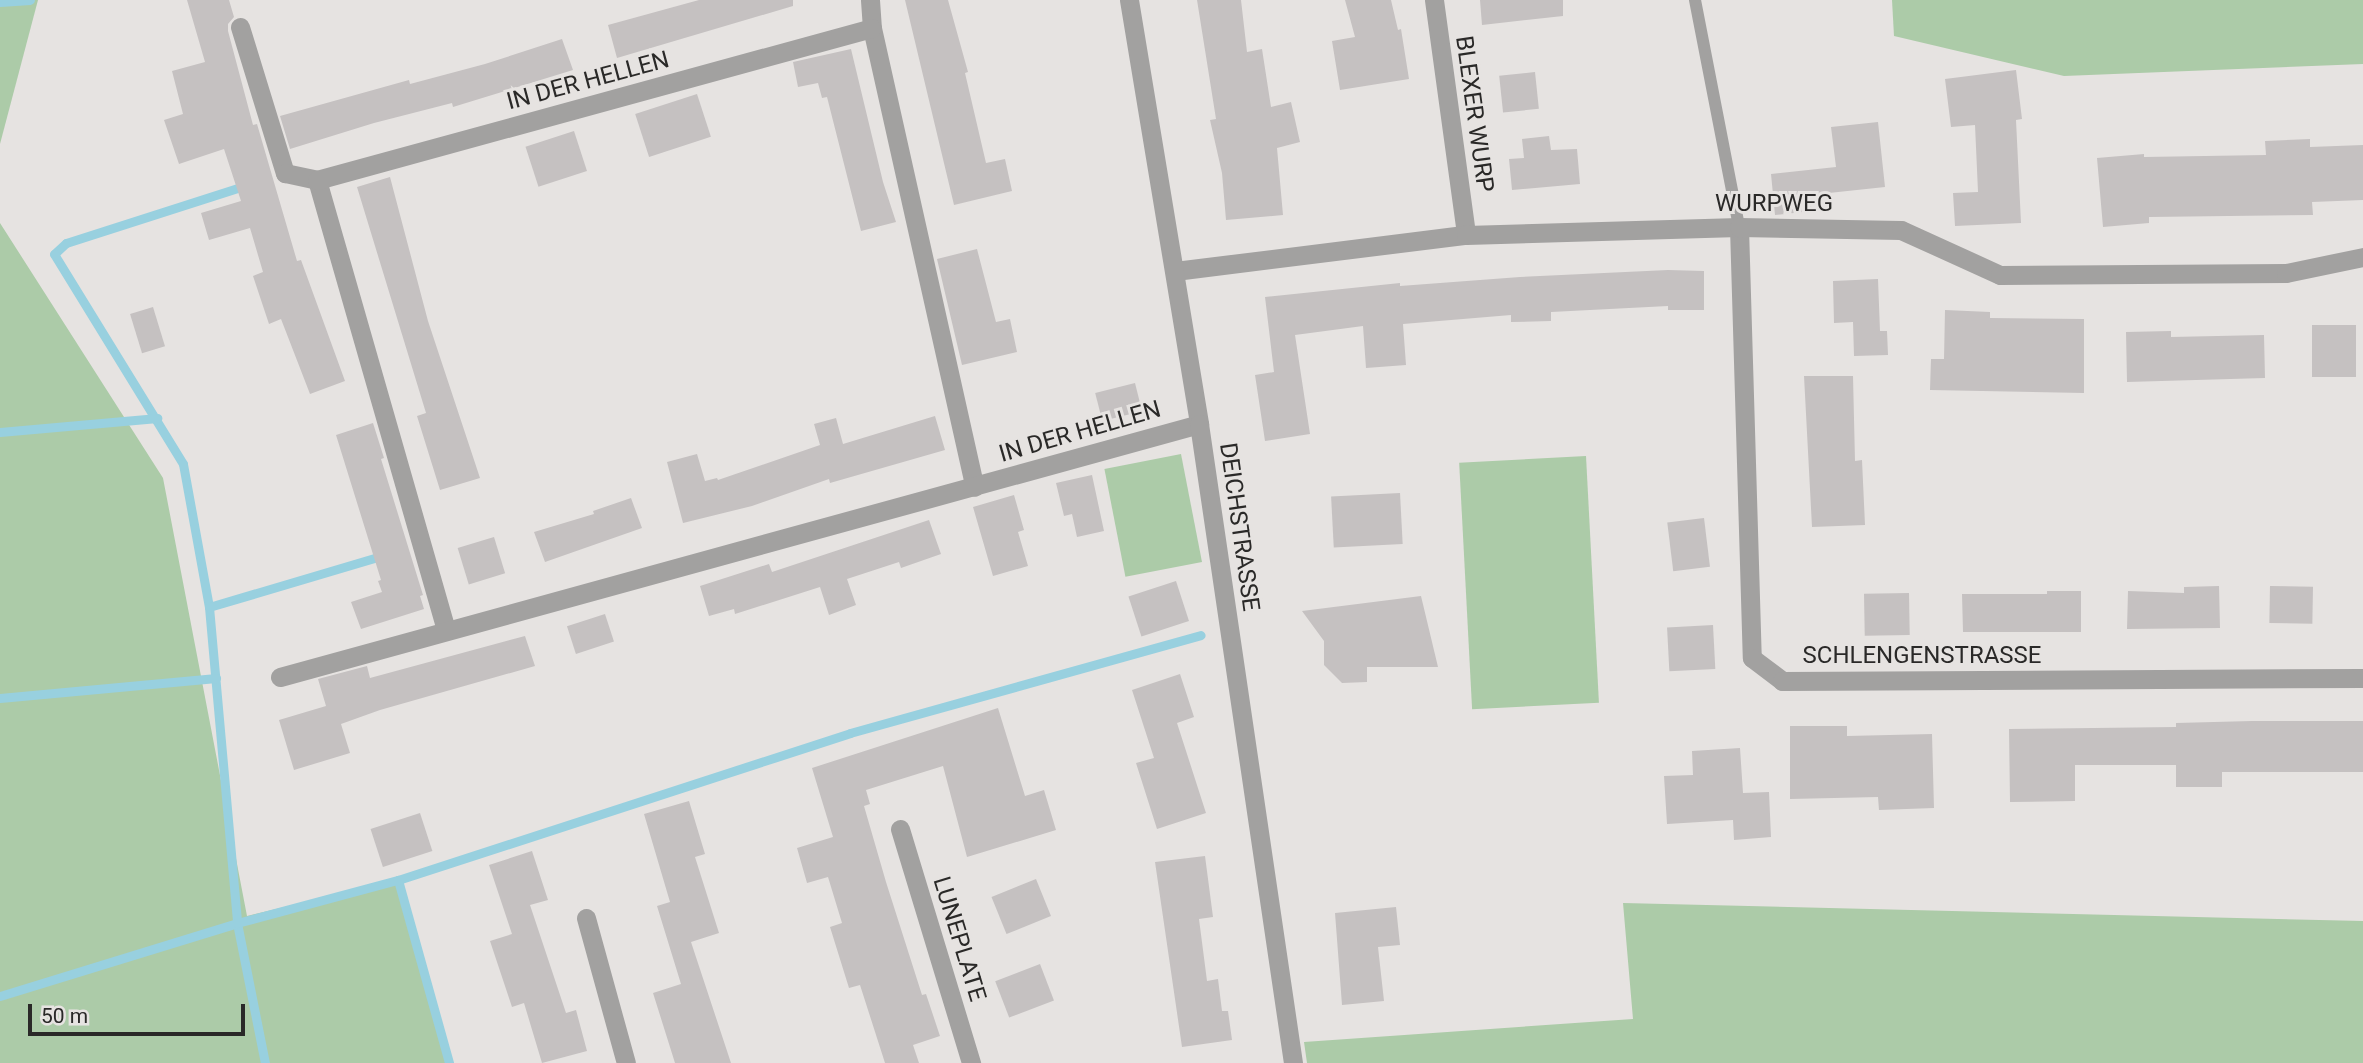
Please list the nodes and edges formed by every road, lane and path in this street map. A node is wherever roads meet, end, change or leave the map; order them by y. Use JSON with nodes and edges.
{"nodes":[{"id":1,"x":870,"y":0,"type":"edge"},
{"id":2,"x":1129,"y":0,"type":"edge"},
{"id":3,"x":1434,"y":0,"type":"edge"},
{"id":4,"x":1695,"y":0,"type":"edge"},
{"id":5,"x":240,"y":27,"type":"dead end"},
{"id":6,"x":872,"y":28,"type":"junction"},
{"id":7,"x":317,"y":180,"type":"junction"},
{"id":8,"x":1739,"y":227,"type":"junction"},
{"id":9,"x":1466,"y":234,"type":"junction"},
{"id":10,"x":2363,"y":257,"type":"edge"},
{"id":11,"x":1175,"y":271,"type":"junction"},
{"id":12,"x":1199,"y":424,"type":"junction"},
{"id":13,"x":975,"y":487,"type":"junction"},
{"id":14,"x":446,"y":630,"type":"junction"},
{"id":15,"x":280,"y":677,"type":"dead end"},
{"id":16,"x":2363,"y":678,"type":"edge"},
{"id":17,"x":900,"y":829,"type":"dead end"},
{"id":18,"x":586,"y":918,"type":"dead end"},
{"id":19,"x":626,"y":1063,"type":"edge"},
{"id":20,"x":971,"y":1063,"type":"edge"},
{"id":21,"x":1293,"y":1063,"type":"edge"}],
"edges":[{"from":1,"to":6,"type":"street","name":"IN DER HELLEN"},
{"from":2,"to":11,"type":"street","name":"DEICHSTRASSE"},
{"from":3,"to":9,"type":"street","name":"BLEXER WURP"},
{"from":4,"to":8,"type":"lane"},
{"from":5,"to":7,"type":"street"},
{"from":6,"to":7,"type":"street","name":"IN DER HELLEN"},
{"from":6,"to":13,"type":"street","name":"IN DER HELLEN"},
{"from":7,"to":14,"type":"street"},
{"from":8,"to":9,"type":"street","name":"WURPWEG"},
{"from":8,"to":10,"type":"street","name":"WURPWEG"},
{"from":8,"to":16,"type":"street","name":"SCHLENGENSTRASSE"},
{"from":9,"to":11,"type":"street","name":"WURPWEG"},
{"from":11,"to":12,"type":"street","name":"DEICHSTRASSE"},
{"from":12,"to":13,"type":"street","name":"IN DER HELLEN"},
{"from":12,"to":21,"type":"street","name":"DEICHSTRASSE"},
{"from":13,"to":14,"type":"street","name":"IN DER HELLEN"},
{"from":14,"to":15,"type":"street","name":"IN DER HELLEN"},
{"from":17,"to":20,"type":"street","name":"LUNEPLATE"},
{"from":18,"to":19,"type":"street"}]}
